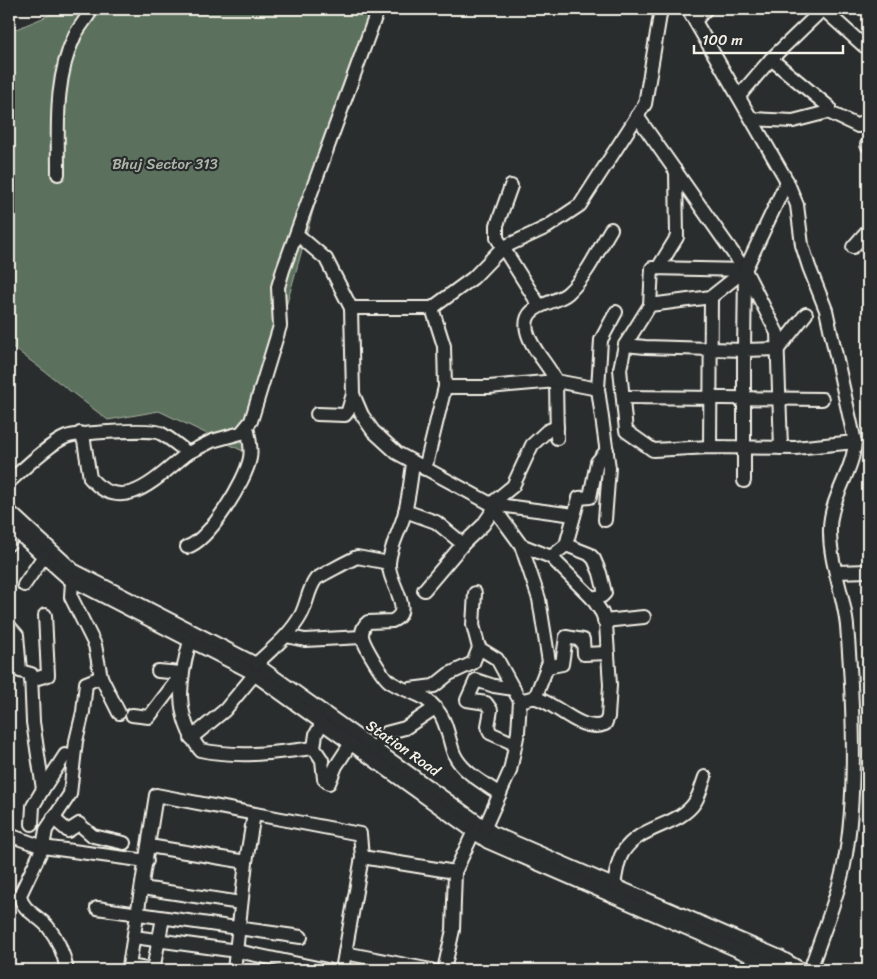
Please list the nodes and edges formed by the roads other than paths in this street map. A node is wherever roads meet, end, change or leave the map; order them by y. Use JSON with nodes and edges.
{"nodes":[{"id":1,"x":92,"y":9,"type":"edge"},
{"id":2,"x":378,"y":9,"type":"edge"},
{"id":3,"x":661,"y":9,"type":"edge"},
{"id":4,"x":688,"y":9,"type":"edge"},
{"id":5,"x":706,"y":9,"type":"edge"},
{"id":6,"x":823,"y":9,"type":"edge"},
{"id":7,"x":695,"y":21,"type":"junction"},
{"id":8,"x":864,"y":46,"type":"dead end"},
{"id":9,"x":771,"y":59,"type":"junction"},
{"id":10,"x":739,"y":96,"type":"junction"},
{"id":11,"x":828,"y":112,"type":"junction"},
{"id":12,"x":637,"y":116,"type":"junction"},
{"id":13,"x":868,"y":118,"type":"edge"},
{"id":14,"x":752,"y":119,"type":"junction"},
{"id":15,"x":676,"y":171,"type":"junction"},
{"id":16,"x":58,"y":174,"type":"dead end"},
{"id":17,"x":787,"y":181,"type":"junction"},
{"id":18,"x":511,"y":186,"type":"dead end"},
{"id":19,"x":611,"y":229,"type":"dead end"},
{"id":20,"x":868,"y":230,"type":"edge"},
{"id":21,"x":298,"y":235,"type":"junction"},
{"id":22,"x":860,"y":245,"type":"edge"},
{"id":23,"x":502,"y":248,"type":"junction"},
{"id":24,"x":658,"y":268,"type":"junction"},
{"id":25,"x":745,"y":270,"type":"junction"},
{"id":26,"x":711,"y":297,"type":"junction"},
{"id":27,"x":539,"y":305,"type":"junction"},
{"id":28,"x":650,"y":305,"type":"junction"},
{"id":29,"x":351,"y":308,"type":"junction"},
{"id":30,"x":432,"y":308,"type":"junction"},
{"id":31,"x":616,"y":312,"type":"dead end"},
{"id":32,"x":806,"y":314,"type":"dead end"},
{"id":33,"x":625,"y":345,"type":"junction"},
{"id":34,"x":710,"y":349,"type":"junction"},
{"id":35,"x":778,"y":349,"type":"junction"},
{"id":36,"x":744,"y":350,"type":"junction"},
{"id":37,"x":556,"y":381,"type":"junction"},
{"id":38,"x":445,"y":387,"type":"junction"},
{"id":39,"x":598,"y":389,"type":"junction"},
{"id":40,"x":353,"y":394,"type":"junction"},
{"id":41,"x":623,"y":397,"type":"junction"},
{"id":42,"x":710,"y":399,"type":"junction"},
{"id":43,"x":822,"y":399,"type":"dead end"},
{"id":44,"x":744,"y":400,"type":"junction"},
{"id":45,"x":778,"y":400,"type":"junction"},
{"id":46,"x":318,"y":414,"type":"dead end"},
{"id":47,"x":247,"y":427,"type":"junction"},
{"id":48,"x":80,"y":433,"type":"junction"},
{"id":49,"x":854,"y":442,"type":"junction"},
{"id":50,"x":710,"y":447,"type":"junction"},
{"id":51,"x":781,"y":448,"type":"junction"},
{"id":52,"x":744,"y":449,"type":"junction"},
{"id":53,"x":607,"y":450,"type":"junction"},
{"id":54,"x":188,"y":453,"type":"junction"},
{"id":55,"x":413,"y":462,"type":"junction"},
{"id":56,"x":425,"y":470,"type":"junction"},
{"id":57,"x":744,"y":481,"type":"dead end"},
{"id":58,"x":9,"y":482,"type":"edge"},
{"id":59,"x":493,"y":506,"type":"junction"},
{"id":60,"x":406,"y":511,"type":"junction"},
{"id":61,"x":9,"y":512,"type":"edge"},
{"id":62,"x":574,"y":515,"type":"junction"},
{"id":63,"x":605,"y":520,"type":"dead end"},
{"id":64,"x":12,"y":527,"type":"edge"},
{"id":65,"x":9,"y":544,"type":"edge"},
{"id":66,"x":462,"y":544,"type":"junction"},
{"id":67,"x":521,"y":545,"type":"junction"},
{"id":68,"x":566,"y":545,"type":"junction"},
{"id":69,"x":187,"y":547,"type":"dead end"},
{"id":70,"x":44,"y":556,"type":"junction"},
{"id":71,"x":551,"y":557,"type":"junction"},
{"id":72,"x":388,"y":563,"type":"junction"},
{"id":73,"x":868,"y":571,"type":"edge"},
{"id":74,"x":836,"y":572,"type":"junction"},
{"id":75,"x":72,"y":580,"type":"junction"},
{"id":76,"x":24,"y":586,"type":"dead end"},
{"id":77,"x":424,"y":590,"type":"dead end"},
{"id":78,"x":475,"y":593,"type":"dead end"},
{"id":79,"x":592,"y":598,"type":"junction"},
{"id":80,"x":45,"y":615,"type":"dead end"},
{"id":81,"x":644,"y":617,"type":"dead end"},
{"id":82,"x":604,"y":621,"type":"junction"},
{"id":83,"x":9,"y":626,"type":"edge"},
{"id":84,"x":286,"y":636,"type":"junction"},
{"id":85,"x":362,"y":637,"type":"junction"},
{"id":86,"x":190,"y":641,"type":"junction"},
{"id":87,"x":479,"y":648,"type":"junction"},
{"id":88,"x":606,"y":653,"type":"junction"},
{"id":89,"x":548,"y":667,"type":"junction"},
{"id":90,"x":255,"y":669,"type":"junction"},
{"id":91,"x":158,"y":671,"type":"dead end"},
{"id":92,"x":180,"y":675,"type":"junction"},
{"id":93,"x":101,"y":677,"type":"junction"},
{"id":94,"x":31,"y":680,"type":"junction"},
{"id":95,"x":410,"y":689,"type":"junction"},
{"id":96,"x":514,"y":689,"type":"junction"},
{"id":97,"x":534,"y":698,"type":"junction"},
{"id":98,"x":520,"y":700,"type":"junction"},
{"id":99,"x":435,"y":708,"type":"junction"},
{"id":100,"x":119,"y":713,"type":"dead end"},
{"id":101,"x":132,"y":715,"type":"dead end"},
{"id":102,"x":322,"y":723,"type":"junction"},
{"id":103,"x":191,"y":738,"type":"junction"},
{"id":104,"x":351,"y":744,"type":"junction"},
{"id":105,"x":515,"y":744,"type":"junction"},
{"id":106,"x":314,"y":748,"type":"junction"},
{"id":107,"x":375,"y":749,"type":"junction"},
{"id":108,"x":74,"y":757,"type":"junction"},
{"id":109,"x":705,"y":777,"type":"dead end"},
{"id":110,"x":43,"y":789,"type":"junction"},
{"id":111,"x":500,"y":794,"type":"junction"},
{"id":112,"x":254,"y":814,"type":"junction"},
{"id":113,"x":53,"y":818,"type":"junction"},
{"id":114,"x":32,"y":824,"type":"dead end"},
{"id":115,"x":480,"y":829,"type":"junction"},
{"id":116,"x":9,"y":835,"type":"edge"},
{"id":117,"x":124,"y":843,"type":"dead end"},
{"id":118,"x":43,"y":846,"type":"junction"},
{"id":119,"x":149,"y":846,"type":"junction"},
{"id":120,"x":362,"y":857,"type":"junction"},
{"id":121,"x":147,"y":861,"type":"junction"},
{"id":122,"x":246,"y":862,"type":"junction"},
{"id":123,"x":455,"y":872,"type":"junction"},
{"id":124,"x":614,"y":885,"type":"junction"},
{"id":125,"x":142,"y":888,"type":"junction"},
{"id":126,"x":241,"y":903,"type":"junction"},
{"id":127,"x":97,"y":908,"type":"dead end"},
{"id":128,"x":138,"y":914,"type":"junction"},
{"id":129,"x":163,"y":918,"type":"junction"},
{"id":130,"x":239,"y":928,"type":"junction"},
{"id":131,"x":134,"y":937,"type":"junction"},
{"id":132,"x":301,"y":938,"type":"dead end"},
{"id":133,"x":159,"y":941,"type":"junction"},
{"id":134,"x":237,"y":951,"type":"junction"},
{"id":135,"x":345,"y":953,"type":"junction"},
{"id":136,"x":67,"y":970,"type":"edge"},
{"id":137,"x":152,"y":970,"type":"edge"},
{"id":138,"x":234,"y":970,"type":"edge"},
{"id":139,"x":322,"y":970,"type":"edge"},
{"id":140,"x":342,"y":970,"type":"edge"},
{"id":141,"x":430,"y":970,"type":"edge"},
{"id":142,"x":444,"y":970,"type":"edge"},
{"id":143,"x":783,"y":970,"type":"edge"},
{"id":144,"x":802,"y":970,"type":"edge"},
{"id":145,"x":810,"y":970,"type":"edge"}],
"edges":[{"from":1,"to":16,"type":"street"},
{"from":2,"to":21,"type":"street"},
{"from":3,"to":12,"type":"street"},
{"from":4,"to":7,"type":"street"},
{"from":5,"to":7,"type":"street"},
{"from":6,"to":8,"type":"street"},
{"from":6,"to":9,"type":"street"},
{"from":7,"to":10,"type":"street"},
{"from":9,"to":10,"type":"street"},
{"from":9,"to":11,"type":"street"},
{"from":10,"to":14,"type":"street"},
{"from":11,"to":13,"type":"street"},
{"from":11,"to":14,"type":"street"},
{"from":12,"to":15,"type":"street"},
{"from":12,"to":23,"type":"street"},
{"from":14,"to":17,"type":"street"},
{"from":15,"to":24,"type":"street"},
{"from":15,"to":25,"type":"street"},
{"from":17,"to":25,"type":"street"},
{"from":17,"to":49,"type":"street"},
{"from":18,"to":23,"type":"street"},
{"from":19,"to":27,"type":"street"},
{"from":20,"to":22,"type":"street"},
{"from":21,"to":29,"type":"street"},
{"from":21,"to":47,"type":"street"},
{"from":23,"to":27,"type":"street"},
{"from":23,"to":30,"type":"street"},
{"from":24,"to":25,"type":"street"},
{"from":24,"to":28,"type":"street"},
{"from":25,"to":26,"type":"street"},
{"from":25,"to":35,"type":"street"},
{"from":25,"to":36,"type":"street"},
{"from":26,"to":28,"type":"street"},
{"from":26,"to":34,"type":"street"},
{"from":27,"to":37,"type":"street"},
{"from":28,"to":33,"type":"street"},
{"from":29,"to":30,"type":"street"},
{"from":29,"to":40,"type":"street"},
{"from":30,"to":38,"type":"street"},
{"from":31,"to":39,"type":"street"},
{"from":32,"to":35,"type":"street"},
{"from":33,"to":34,"type":"street"},
{"from":33,"to":41,"type":"street"},
{"from":34,"to":36,"type":"street"},
{"from":34,"to":42,"type":"street"},
{"from":35,"to":36,"type":"street"},
{"from":35,"to":45,"type":"street"},
{"from":36,"to":44,"type":"street"},
{"from":37,"to":38,"type":"street"},
{"from":37,"to":39,"type":"street"},
{"from":37,"to":59,"type":"street"},
{"from":38,"to":56,"type":"street"},
{"from":39,"to":53,"type":"street"},
{"from":40,"to":46,"type":"street"},
{"from":40,"to":55,"type":"street"},
{"from":41,"to":42,"type":"street"},
{"from":41,"to":50,"type":"street"},
{"from":42,"to":44,"type":"street"},
{"from":42,"to":50,"type":"street"},
{"from":43,"to":45,"type":"street"},
{"from":44,"to":45,"type":"street"},
{"from":44,"to":52,"type":"street"},
{"from":45,"to":51,"type":"street"},
{"from":47,"to":54,"type":"street"},
{"from":47,"to":69,"type":"street"},
{"from":48,"to":54,"type":"street"},
{"from":48,"to":54,"type":"street"},
{"from":48,"to":58,"type":"street"},
{"from":49,"to":51,"type":"street"},
{"from":49,"to":74,"type":"street"},
{"from":50,"to":52,"type":"street"},
{"from":51,"to":52,"type":"street"},
{"from":52,"to":57,"type":"street"},
{"from":53,"to":62,"type":"street"},
{"from":53,"to":63,"type":"street"},
{"from":55,"to":56,"type":"street"},
{"from":55,"to":60,"type":"street"},
{"from":56,"to":59,"type":"street"},
{"from":59,"to":62,"type":"street"},
{"from":59,"to":66,"type":"street"},
{"from":59,"to":67,"type":"street"},
{"from":60,"to":66,"type":"street"},
{"from":60,"to":72,"type":"street"},
{"from":61,"to":90,"type":"street","name":"Station Road"},
{"from":62,"to":68,"type":"street"},
{"from":64,"to":65,"type":"street"},
{"from":64,"to":70,"type":"street","name":"Station Road"},
{"from":66,"to":77,"type":"street"},
{"from":67,"to":71,"type":"street"},
{"from":67,"to":89,"type":"street"},
{"from":68,"to":71,"type":"street"},
{"from":68,"to":79,"type":"street"},
{"from":70,"to":75,"type":"street","name":"Station Road"},
{"from":70,"to":76,"type":"street"},
{"from":71,"to":79,"type":"street"},
{"from":72,"to":84,"type":"street"},
{"from":72,"to":85,"type":"street"},
{"from":73,"to":74,"type":"street"},
{"from":74,"to":145,"type":"street"},
{"from":75,"to":86,"type":"street","name":"Station Road"},
{"from":75,"to":93,"type":"street"},
{"from":78,"to":87,"type":"street"},
{"from":79,"to":82,"type":"street"},
{"from":80,"to":94,"type":"street"},
{"from":81,"to":82,"type":"street"},
{"from":82,"to":88,"type":"street"},
{"from":83,"to":94,"type":"street"},
{"from":84,"to":85,"type":"street"},
{"from":84,"to":90,"type":"street"},
{"from":85,"to":95,"type":"street"},
{"from":86,"to":90,"type":"street","name":"Station Road"},
{"from":86,"to":92,"type":"street"},
{"from":87,"to":95,"type":"street"},
{"from":87,"to":96,"type":"street"},
{"from":88,"to":89,"type":"street"},
{"from":88,"to":97,"type":"street"},
{"from":89,"to":97,"type":"street"},
{"from":90,"to":102,"type":"street","name":"Station Road"},
{"from":90,"to":103,"type":"street"},
{"from":90,"to":107,"type":"street","name":"Station Road"},
{"from":91,"to":92,"type":"street"},
{"from":92,"to":101,"type":"street"},
{"from":92,"to":103,"type":"street"},
{"from":93,"to":100,"type":"street"},
{"from":93,"to":108,"type":"street"},
{"from":94,"to":110,"type":"street"},
{"from":95,"to":99,"type":"street"},
{"from":96,"to":98,"type":"street"},
{"from":96,"to":105,"type":"street"},
{"from":97,"to":98,"type":"street"},
{"from":98,"to":105,"type":"street"},
{"from":99,"to":107,"type":"street"},
{"from":99,"to":111,"type":"street"},
{"from":102,"to":104,"type":"street","name":"Station Road"},
{"from":102,"to":106,"type":"street"},
{"from":103,"to":106,"type":"street"},
{"from":104,"to":106,"type":"street"},
{"from":104,"to":115,"type":"street","name":"Station Road"},
{"from":105,"to":111,"type":"street"},
{"from":107,"to":115,"type":"street","name":"Station Road"},
{"from":108,"to":110,"type":"street"},
{"from":108,"to":113,"type":"street"},
{"from":109,"to":124,"type":"street"},
{"from":110,"to":114,"type":"street"},
{"from":111,"to":115,"type":"street"},
{"from":112,"to":119,"type":"street"},
{"from":112,"to":120,"type":"street"},
{"from":112,"to":122,"type":"street"},
{"from":113,"to":117,"type":"street"},
{"from":113,"to":118,"type":"street"},
{"from":115,"to":123,"type":"street"},
{"from":115,"to":124,"type":"street","name":"Station Road"},
{"from":115,"to":143,"type":"street","name":"Station Road"},
{"from":116,"to":118,"type":"street"},
{"from":118,"to":121,"type":"street"},
{"from":118,"to":136,"type":"street"},
{"from":119,"to":121,"type":"street"},
{"from":119,"to":122,"type":"street"},
{"from":120,"to":123,"type":"street"},
{"from":120,"to":135,"type":"street"},
{"from":121,"to":125,"type":"street"},
{"from":122,"to":126,"type":"street"},
{"from":123,"to":142,"type":"street"},
{"from":124,"to":144,"type":"street","name":"Station Road"},
{"from":125,"to":126,"type":"street"},
{"from":125,"to":128,"type":"street"},
{"from":126,"to":130,"type":"street"},
{"from":127,"to":128,"type":"street"},
{"from":128,"to":129,"type":"street"},
{"from":128,"to":131,"type":"street"},
{"from":129,"to":130,"type":"street"},
{"from":129,"to":133,"type":"street"},
{"from":130,"to":132,"type":"street"},
{"from":130,"to":134,"type":"street"},
{"from":131,"to":133,"type":"street"},
{"from":131,"to":137,"type":"street"},
{"from":133,"to":134,"type":"street"},
{"from":133,"to":137,"type":"street"},
{"from":134,"to":138,"type":"street"},
{"from":134,"to":139,"type":"street"},
{"from":135,"to":140,"type":"street"},
{"from":135,"to":141,"type":"street"}]}
